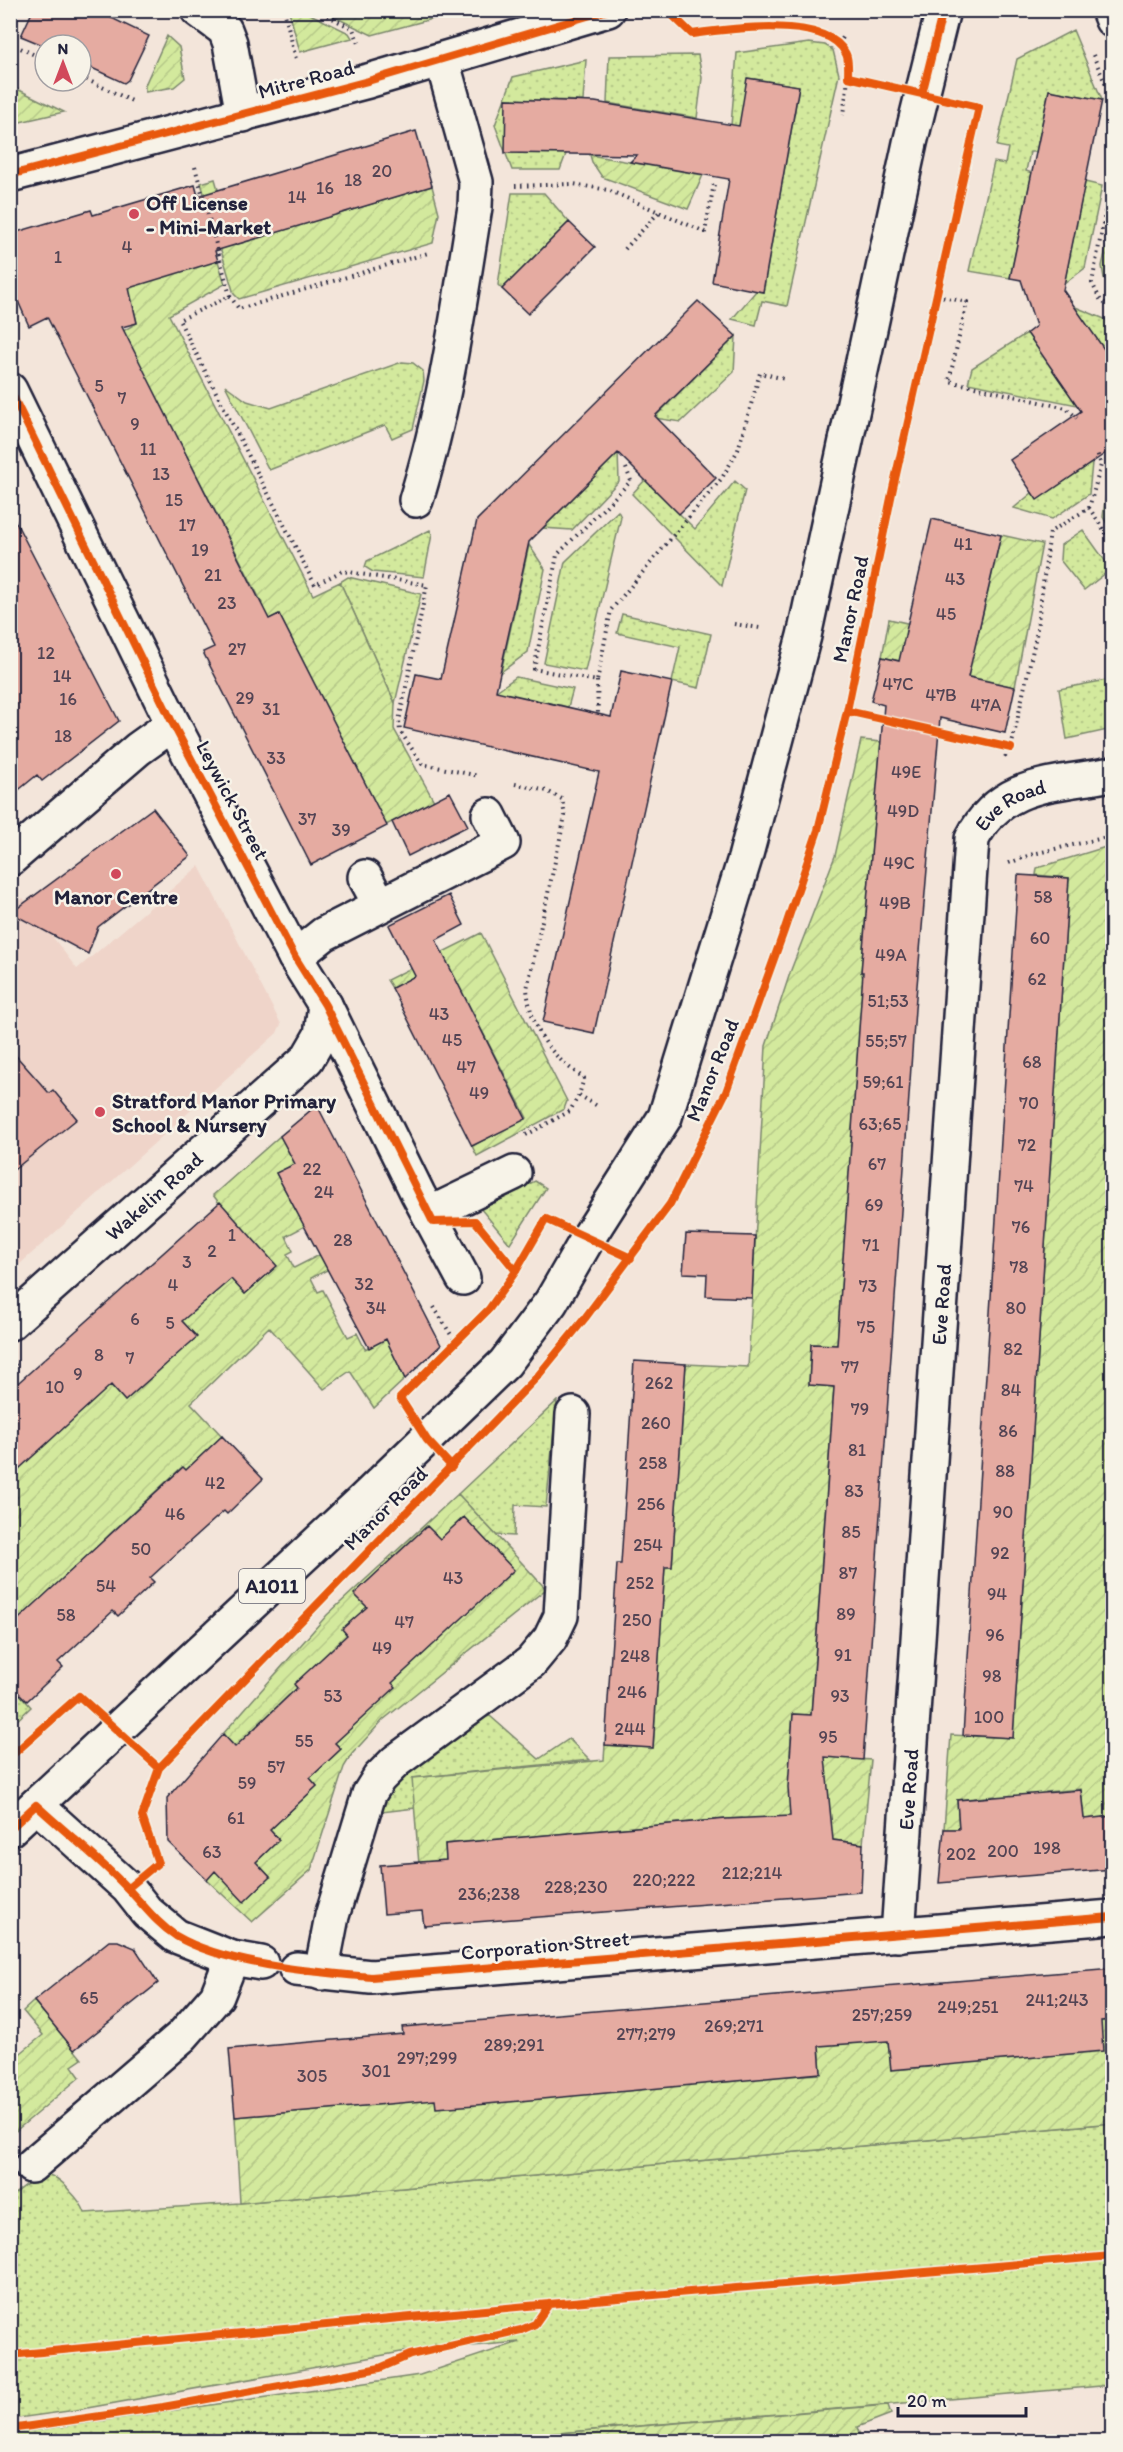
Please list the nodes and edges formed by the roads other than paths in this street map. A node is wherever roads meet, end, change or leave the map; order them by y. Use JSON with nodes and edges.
{"nodes":[{"id":1,"x":198,"y":10,"type":"edge"},
{"id":2,"x":608,"y":10,"type":"edge"},
{"id":3,"x":943,"y":10,"type":"edge"},
{"id":4,"x":1108,"y":10,"type":"edge"},
{"id":5,"x":554,"y":18,"type":"edge"},
{"id":6,"x":1113,"y":20,"type":"edge"},
{"id":7,"x":442,"y":60,"type":"junction"},
{"id":8,"x":243,"y":115,"type":"junction"},
{"id":9,"x":10,"y":175,"type":"edge"},
{"id":10,"x":13,"y":402,"type":"edge"},
{"id":11,"x":417,"y":500,"type":"dead end"},
{"id":12,"x":173,"y":724,"type":"junction"},
{"id":13,"x":1113,"y":774,"type":"edge"},
{"id":14,"x":489,"y":815,"type":"dead end"},
{"id":15,"x":10,"y":858,"type":"edge"},
{"id":16,"x":365,"y":877,"type":"dead end"},
{"id":17,"x":369,"y":919,"type":"junction"},
{"id":18,"x":295,"y":957,"type":"junction"},
{"id":19,"x":325,"y":1005,"type":"junction"},
{"id":20,"x":514,"y":1173,"type":"dead end"},
{"id":21,"x":429,"y":1214,"type":"junction"},
{"id":22,"x":463,"y":1278,"type":"dead end"},
{"id":23,"x":10,"y":1323,"type":"edge"},
{"id":24,"x":573,"y":1414,"type":"dead end"},
{"id":25,"x":36,"y":1805,"type":"junction"},
{"id":26,"x":10,"y":1828,"type":"edge"},
{"id":27,"x":1113,"y":1917,"type":"edge"},
{"id":28,"x":898,"y":1935,"type":"junction"},
{"id":29,"x":31,"y":2166,"type":"dead end"}],
"edges":[{"from":1,"to":8,"type":"street"},
{"from":2,"to":5,"type":"street","name":"Mitre Road"},
{"from":3,"to":25,"type":"street","name":"Manor Road","number":"A1011"},
{"from":4,"to":6,"type":"street"},
{"from":5,"to":7,"type":"street","name":"Mitre Road"},
{"from":7,"to":8,"type":"street","name":"Mitre Road"},
{"from":7,"to":11,"type":"street"},
{"from":8,"to":9,"type":"street","name":"Mitre Road"},
{"from":10,"to":12,"type":"street","name":"Leywick Street"},
{"from":12,"to":15,"type":"street"},
{"from":12,"to":18,"type":"street","name":"Leywick Street"},
{"from":13,"to":28,"type":"street","name":"Eve Road"},
{"from":14,"to":17,"type":"street"},
{"from":16,"to":17,"type":"street"},
{"from":17,"to":18,"type":"street"},
{"from":18,"to":19,"type":"street","name":"Leywick Street"},
{"from":19,"to":21,"type":"street","name":"Leywick Street"},
{"from":19,"to":23,"type":"street","name":"Wakelin Road"},
{"from":20,"to":21,"type":"street"},
{"from":21,"to":22,"type":"street","name":"Leywick Street"},
{"from":24,"to":28,"type":"street","name":"Corporation Street"},
{"from":25,"to":26,"type":"street","name":"Manor Road","number":"A1011"},
{"from":25,"to":29,"type":"street"},
{"from":27,"to":28,"type":"street","name":"Corporation Street"}]}
